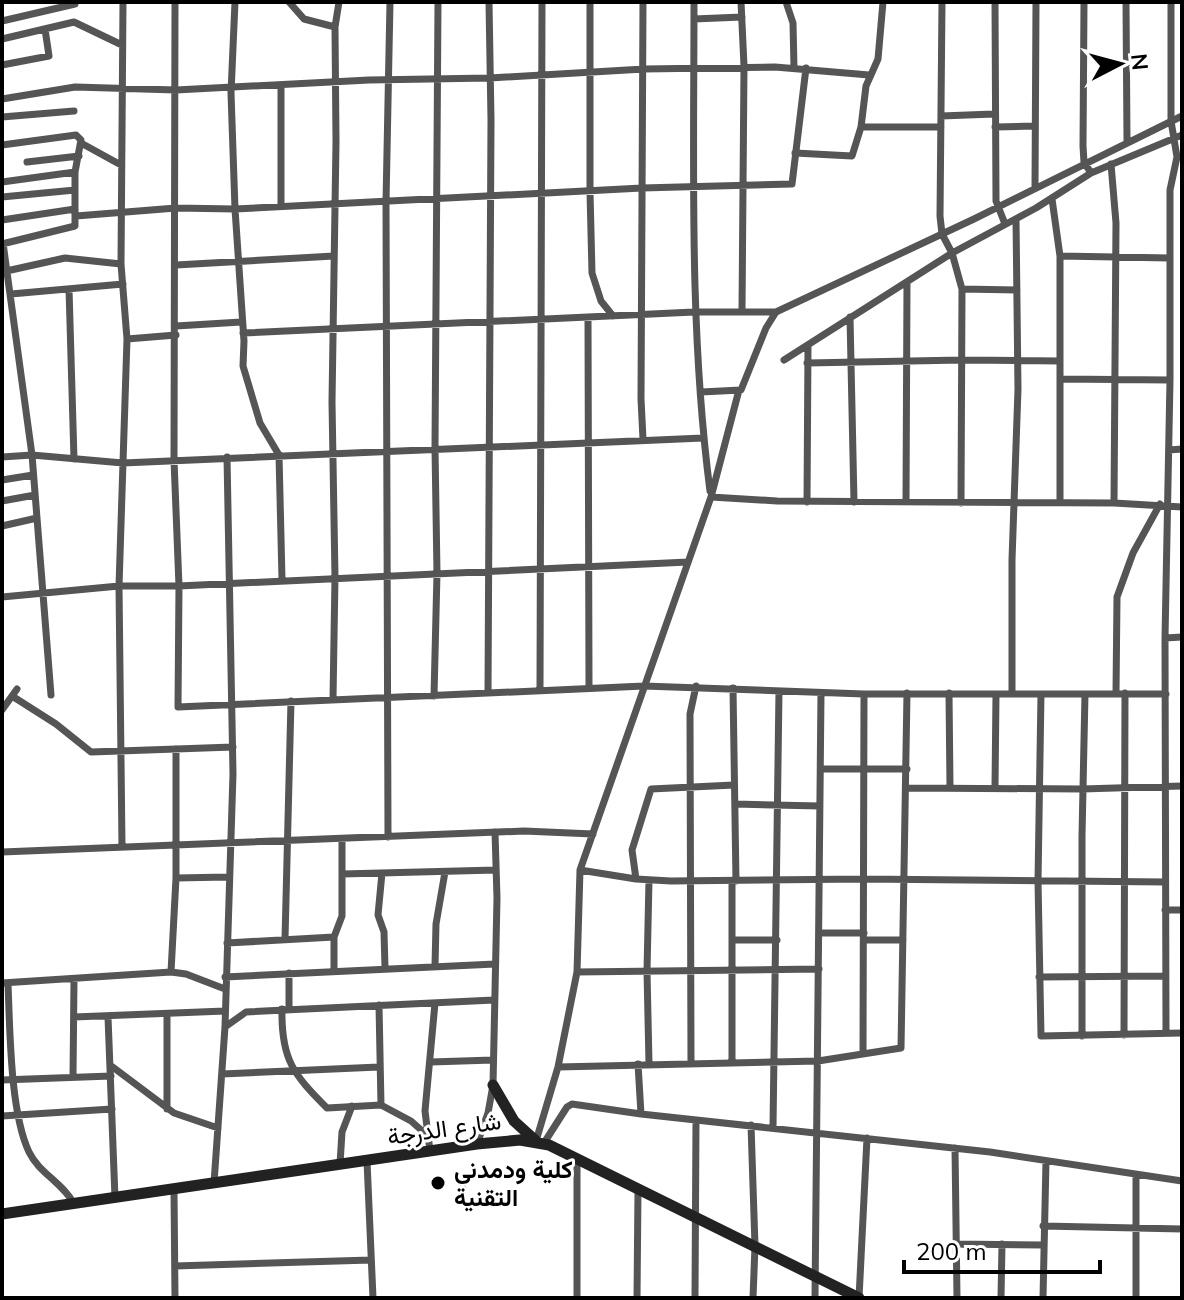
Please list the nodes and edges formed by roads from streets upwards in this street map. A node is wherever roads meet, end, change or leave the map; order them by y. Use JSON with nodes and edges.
{"nodes":[{"id":1,"x":123,"y":2,"type":"edge"},
{"id":2,"x":175,"y":2,"type":"edge"},
{"id":3,"x":235,"y":2,"type":"edge"},
{"id":4,"x":289,"y":2,"type":"edge"},
{"id":5,"x":339,"y":2,"type":"edge"},
{"id":6,"x":390,"y":2,"type":"edge"},
{"id":7,"x":438,"y":2,"type":"edge"},
{"id":8,"x":489,"y":2,"type":"edge"},
{"id":9,"x":542,"y":2,"type":"edge"},
{"id":10,"x":590,"y":2,"type":"edge"},
{"id":11,"x":643,"y":2,"type":"edge"},
{"id":12,"x":694,"y":2,"type":"edge"},
{"id":13,"x":741,"y":2,"type":"edge"},
{"id":14,"x":786,"y":2,"type":"edge"},
{"id":15,"x":883,"y":2,"type":"edge"},
{"id":16,"x":942,"y":2,"type":"edge"},
{"id":17,"x":995,"y":2,"type":"edge"},
{"id":18,"x":1036,"y":2,"type":"edge"},
{"id":19,"x":1084,"y":2,"type":"edge"},
{"id":20,"x":1126,"y":2,"type":"edge"},
{"id":21,"x":1171,"y":2,"type":"edge"},
{"id":22,"x":76,"y":3,"type":"edge"},
{"id":23,"x":46,"y":6,"type":"edge"},
{"id":24,"x":742,"y":17,"type":"junction"},
{"id":25,"x":694,"y":19,"type":"junction"},
{"id":26,"x":2,"y":21,"type":"edge"},
{"id":27,"x":74,"y":22,"type":"junction"},
{"id":28,"x":335,"y":27,"type":"junction"},
{"id":29,"x":45,"y":29,"type":"junction"},
{"id":30,"x":2,"y":39,"type":"edge"},
{"id":31,"x":122,"y":45,"type":"junction"},
{"id":32,"x":2,"y":65,"type":"edge"},
{"id":33,"x":744,"y":66,"type":"junction"},
{"id":34,"x":694,"y":68,"type":"junction"},
{"id":35,"x":794,"y":68,"type":"junction"},
{"id":36,"x":806,"y":68,"type":"junction"},
{"id":37,"x":644,"y":69,"type":"junction"},
{"id":38,"x":591,"y":71,"type":"junction"},
{"id":39,"x":542,"y":74,"type":"junction"},
{"id":40,"x":869,"y":75,"type":"junction"},
{"id":41,"x":490,"y":78,"type":"junction"},
{"id":42,"x":388,"y":79,"type":"junction"},
{"id":43,"x":439,"y":79,"type":"junction"},
{"id":44,"x":336,"y":81,"type":"junction"},
{"id":45,"x":281,"y":85,"type":"junction"},
{"id":46,"x":231,"y":88,"type":"junction"},
{"id":47,"x":123,"y":90,"type":"junction"},
{"id":48,"x":176,"y":90,"type":"junction"},
{"id":49,"x":2,"y":99,"type":"edge"},
{"id":50,"x":74,"y":111,"type":"dead end"},
{"id":51,"x":994,"y":114,"type":"junction"},
{"id":52,"x":941,"y":116,"type":"junction"},
{"id":53,"x":1182,"y":116,"type":"edge"},
{"id":54,"x":2,"y":117,"type":"edge"},
{"id":55,"x":1171,"y":121,"type":"junction"},
{"id":56,"x":1034,"y":126,"type":"junction"},
{"id":57,"x":861,"y":127,"type":"junction"},
{"id":58,"x":941,"y":127,"type":"junction"},
{"id":59,"x":995,"y":127,"type":"junction"},
{"id":60,"x":1178,"y":137,"type":"edge"},
{"id":61,"x":1127,"y":141,"type":"junction"},
{"id":62,"x":81,"y":143,"type":"junction"},
{"id":63,"x":2,"y":145,"type":"edge"},
{"id":64,"x":1113,"y":149,"type":"junction"},
{"id":65,"x":795,"y":153,"type":"junction"},
{"id":66,"x":79,"y":156,"type":"junction"},
{"id":67,"x":27,"y":162,"type":"dead end"},
{"id":68,"x":1084,"y":162,"type":"junction"},
{"id":69,"x":1114,"y":163,"type":"junction"},
{"id":70,"x":121,"y":165,"type":"junction"},
{"id":71,"x":75,"y":172,"type":"junction"},
{"id":72,"x":1091,"y":173,"type":"junction"},
{"id":73,"x":2,"y":182,"type":"edge"},
{"id":74,"x":744,"y":186,"type":"junction"},
{"id":75,"x":694,"y":187,"type":"junction"},
{"id":76,"x":1035,"y":187,"type":"junction"},
{"id":77,"x":642,"y":188,"type":"junction"},
{"id":78,"x":75,"y":190,"type":"junction"},
{"id":79,"x":590,"y":192,"type":"junction"},
{"id":80,"x":540,"y":194,"type":"junction"},
{"id":81,"x":2,"y":197,"type":"edge"},
{"id":82,"x":490,"y":197,"type":"junction"},
{"id":83,"x":1052,"y":199,"type":"junction"},
{"id":84,"x":437,"y":200,"type":"junction"},
{"id":85,"x":336,"y":202,"type":"junction"},
{"id":86,"x":386,"y":202,"type":"junction"},
{"id":87,"x":281,"y":206,"type":"junction"},
{"id":88,"x":997,"y":207,"type":"junction"},
{"id":89,"x":176,"y":208,"type":"junction"},
{"id":90,"x":235,"y":209,"type":"junction"},
{"id":91,"x":76,"y":213,"type":"junction"},
{"id":92,"x":123,"y":214,"type":"junction"},
{"id":93,"x":1016,"y":219,"type":"junction"},
{"id":94,"x":2,"y":220,"type":"edge"},
{"id":95,"x":1182,"y":221,"type":"edge"},
{"id":96,"x":1171,"y":222,"type":"junction"},
{"id":97,"x":1005,"y":224,"type":"junction"},
{"id":98,"x":942,"y":234,"type":"junction"},
{"id":99,"x":3,"y":244,"type":"edge"},
{"id":100,"x":952,"y":253,"type":"junction"},
{"id":101,"x":334,"y":256,"type":"junction"},
{"id":102,"x":1060,"y":256,"type":"junction"},
{"id":103,"x":1115,"y":256,"type":"junction"},
{"id":104,"x":1170,"y":258,"type":"junction"},
{"id":105,"x":238,"y":260,"type":"junction"},
{"id":106,"x":121,"y":264,"type":"junction"},
{"id":107,"x":176,"y":265,"type":"junction"},
{"id":108,"x":5,"y":272,"type":"edge"},
{"id":109,"x":907,"y":282,"type":"junction"},
{"id":110,"x":123,"y":284,"type":"junction"},
{"id":111,"x":69,"y":289,"type":"junction"},
{"id":112,"x":962,"y":289,"type":"junction"},
{"id":113,"x":1017,"y":290,"type":"junction"},
{"id":114,"x":11,"y":294,"type":"junction"},
{"id":115,"x":742,"y":311,"type":"junction"},
{"id":116,"x":694,"y":312,"type":"junction"},
{"id":117,"x":776,"y":312,"type":"junction"},
{"id":118,"x":643,"y":314,"type":"junction"},
{"id":119,"x":613,"y":316,"type":"junction"},
{"id":120,"x":588,"y":317,"type":"junction"},
{"id":121,"x":850,"y":317,"type":"junction"},
{"id":122,"x":542,"y":319,"type":"junction"},
{"id":123,"x":488,"y":321,"type":"junction"},
{"id":124,"x":241,"y":322,"type":"junction"},
{"id":125,"x":435,"y":323,"type":"junction"},
{"id":126,"x":388,"y":325,"type":"junction"},
{"id":127,"x":332,"y":328,"type":"junction"},
{"id":128,"x":176,"y":330,"type":"junction"},
{"id":129,"x":243,"y":333,"type":"junction"},
{"id":130,"x":127,"y":339,"type":"junction"},
{"id":131,"x":808,"y":346,"type":"junction"},
{"id":132,"x":1018,"y":359,"type":"junction"},
{"id":133,"x":784,"y":360,"type":"dead end"},
{"id":134,"x":962,"y":360,"type":"junction"},
{"id":135,"x":908,"y":361,"type":"junction"},
{"id":136,"x":1060,"y":361,"type":"junction"},
{"id":137,"x":851,"y":362,"type":"junction"},
{"id":138,"x":1171,"y":362,"type":"junction"},
{"id":139,"x":1182,"y":362,"type":"edge"},
{"id":140,"x":807,"y":363,"type":"junction"},
{"id":141,"x":1060,"y":379,"type":"junction"},
{"id":142,"x":1115,"y":380,"type":"junction"},
{"id":143,"x":1170,"y":380,"type":"junction"},
{"id":144,"x":739,"y":390,"type":"junction"},
{"id":145,"x":701,"y":392,"type":"junction"},
{"id":146,"x":703,"y":438,"type":"junction"},
{"id":147,"x":643,"y":439,"type":"junction"},
{"id":148,"x":590,"y":442,"type":"junction"},
{"id":149,"x":541,"y":444,"type":"junction"},
{"id":150,"x":487,"y":446,"type":"junction"},
{"id":151,"x":435,"y":448,"type":"junction"},
{"id":152,"x":1182,"y":449,"type":"edge"},
{"id":153,"x":1169,"y":450,"type":"junction"},
{"id":154,"x":386,"y":451,"type":"junction"},
{"id":155,"x":334,"y":453,"type":"junction"},
{"id":156,"x":32,"y":455,"type":"junction"},
{"id":157,"x":279,"y":455,"type":"junction"},
{"id":158,"x":2,"y":457,"type":"edge"},
{"id":159,"x":227,"y":457,"type":"junction"},
{"id":160,"x":74,"y":459,"type":"junction"},
{"id":161,"x":174,"y":460,"type":"junction"},
{"id":162,"x":123,"y":463,"type":"junction"},
{"id":163,"x":33,"y":475,"type":"junction"},
{"id":164,"x":2,"y":480,"type":"edge"},
{"id":165,"x":35,"y":495,"type":"junction"},
{"id":166,"x":711,"y":497,"type":"junction"},
{"id":167,"x":2,"y":501,"type":"edge"},
{"id":168,"x":807,"y":502,"type":"junction"},
{"id":169,"x":854,"y":502,"type":"junction"},
{"id":170,"x":906,"y":502,"type":"junction"},
{"id":171,"x":1014,"y":502,"type":"junction"},
{"id":172,"x":1060,"y":502,"type":"junction"},
{"id":173,"x":961,"y":503,"type":"junction"},
{"id":174,"x":1114,"y":503,"type":"junction"},
{"id":175,"x":1164,"y":505,"type":"junction"},
{"id":176,"x":1182,"y":507,"type":"edge"},
{"id":177,"x":37,"y":518,"type":"junction"},
{"id":178,"x":2,"y":526,"type":"edge"},
{"id":179,"x":688,"y":562,"type":"junction"},
{"id":180,"x":589,"y":566,"type":"junction"},
{"id":181,"x":541,"y":568,"type":"junction"},
{"id":182,"x":487,"y":571,"type":"junction"},
{"id":183,"x":437,"y":573,"type":"junction"},
{"id":184,"x":387,"y":575,"type":"junction"},
{"id":185,"x":335,"y":577,"type":"junction"},
{"id":186,"x":282,"y":579,"type":"junction"},
{"id":187,"x":228,"y":582,"type":"junction"},
{"id":188,"x":119,"y":586,"type":"junction"},
{"id":189,"x":179,"y":586,"type":"junction"},
{"id":190,"x":43,"y":592,"type":"junction"},
{"id":191,"x":2,"y":597,"type":"edge"},
{"id":192,"x":1182,"y":637,"type":"edge"},
{"id":193,"x":1165,"y":638,"type":"junction"},
{"id":194,"x":644,"y":686,"type":"junction"},
{"id":195,"x":696,"y":686,"type":"junction"},
{"id":196,"x":589,"y":687,"type":"junction"},
{"id":197,"x":733,"y":688,"type":"junction"},
{"id":198,"x":540,"y":689,"type":"junction"},
{"id":199,"x":779,"y":691,"type":"junction"},
{"id":200,"x":488,"y":693,"type":"junction"},
{"id":201,"x":821,"y":693,"type":"junction"},
{"id":202,"x":907,"y":693,"type":"junction"},
{"id":203,"x":949,"y":693,"type":"junction"},
{"id":204,"x":1012,"y":693,"type":"junction"},
{"id":205,"x":1120,"y":693,"type":"junction"},
{"id":206,"x":864,"y":694,"type":"junction"},
{"id":207,"x":996,"y":694,"type":"junction"},
{"id":208,"x":1041,"y":694,"type":"junction"},
{"id":209,"x":1085,"y":694,"type":"junction"},
{"id":210,"x":1166,"y":694,"type":"junction"},
{"id":211,"x":51,"y":695,"type":"dead end"},
{"id":212,"x":434,"y":696,"type":"junction"},
{"id":213,"x":387,"y":697,"type":"junction"},
{"id":214,"x":333,"y":699,"type":"junction"},
{"id":215,"x":8,"y":700,"type":"edge"},
{"id":216,"x":291,"y":701,"type":"junction"},
{"id":217,"x":231,"y":703,"type":"junction"},
{"id":218,"x":233,"y":747,"type":"junction"},
{"id":219,"x":176,"y":749,"type":"junction"},
{"id":220,"x":122,"y":751,"type":"junction"},
{"id":221,"x":865,"y":768,"type":"junction"},
{"id":222,"x":821,"y":769,"type":"junction"},
{"id":223,"x":907,"y":769,"type":"junction"},
{"id":224,"x":734,"y":785,"type":"junction"},
{"id":225,"x":1182,"y":786,"type":"edge"},
{"id":226,"x":692,"y":787,"type":"junction"},
{"id":227,"x":950,"y":787,"type":"junction"},
{"id":228,"x":1166,"y":787,"type":"junction"},
{"id":229,"x":907,"y":788,"type":"junction"},
{"id":230,"x":995,"y":788,"type":"junction"},
{"id":231,"x":1040,"y":788,"type":"junction"},
{"id":232,"x":1124,"y":788,"type":"junction"},
{"id":233,"x":1082,"y":789,"type":"junction"},
{"id":234,"x":735,"y":804,"type":"junction"},
{"id":235,"x":777,"y":805,"type":"junction"},
{"id":236,"x":820,"y":806,"type":"junction"},
{"id":237,"x":495,"y":832,"type":"junction"},
{"id":238,"x":593,"y":834,"type":"junction"},
{"id":239,"x":388,"y":837,"type":"junction"},
{"id":240,"x":342,"y":839,"type":"junction"},
{"id":241,"x":287,"y":840,"type":"junction"},
{"id":242,"x":229,"y":841,"type":"junction"},
{"id":243,"x":176,"y":844,"type":"junction"},
{"id":244,"x":122,"y":846,"type":"junction"},
{"id":245,"x":2,"y":852,"type":"edge"},
{"id":246,"x":496,"y":870,"type":"junction"},
{"id":247,"x":580,"y":870,"type":"junction"},
{"id":248,"x":445,"y":872,"type":"junction"},
{"id":249,"x":382,"y":873,"type":"junction"},
{"id":250,"x":342,"y":874,"type":"junction"},
{"id":251,"x":228,"y":877,"type":"junction"},
{"id":252,"x":176,"y":878,"type":"junction"},
{"id":253,"x":636,"y":879,"type":"junction"},
{"id":254,"x":820,"y":879,"type":"junction"},
{"id":255,"x":863,"y":879,"type":"junction"},
{"id":256,"x":649,"y":880,"type":"junction"},
{"id":257,"x":778,"y":880,"type":"junction"},
{"id":258,"x":905,"y":880,"type":"junction"},
{"id":259,"x":734,"y":881,"type":"junction"},
{"id":260,"x":1038,"y":881,"type":"junction"},
{"id":261,"x":1081,"y":881,"type":"junction"},
{"id":262,"x":1123,"y":881,"type":"junction"},
{"id":263,"x":692,"y":882,"type":"junction"},
{"id":264,"x":1165,"y":882,"type":"junction"},
{"id":265,"x":1165,"y":910,"type":"junction"},
{"id":266,"x":1182,"y":910,"type":"edge"},
{"id":267,"x":820,"y":933,"type":"junction"},
{"id":268,"x":864,"y":936,"type":"junction"},
{"id":269,"x":334,"y":937,"type":"junction"},
{"id":270,"x":285,"y":939,"type":"junction"},
{"id":271,"x":732,"y":940,"type":"junction"},
{"id":272,"x":777,"y":940,"type":"junction"},
{"id":273,"x":903,"y":940,"type":"junction"},
{"id":274,"x":227,"y":943,"type":"junction"},
{"id":275,"x":495,"y":964,"type":"junction"},
{"id":276,"x":435,"y":966,"type":"junction"},
{"id":277,"x":385,"y":968,"type":"junction"},
{"id":278,"x":777,"y":969,"type":"junction"},
{"id":279,"x":819,"y":969,"type":"junction"},
{"id":280,"x":691,"y":970,"type":"junction"},
{"id":281,"x":732,"y":970,"type":"junction"},
{"id":282,"x":334,"y":971,"type":"junction"},
{"id":283,"x":647,"y":971,"type":"junction"},
{"id":284,"x":171,"y":972,"type":"junction"},
{"id":285,"x":577,"y":972,"type":"junction"},
{"id":286,"x":289,"y":973,"type":"junction"},
{"id":287,"x":1124,"y":976,"type":"junction"},
{"id":288,"x":1165,"y":976,"type":"junction"},
{"id":289,"x":225,"y":977,"type":"junction"},
{"id":290,"x":1039,"y":977,"type":"junction"},
{"id":291,"x":1081,"y":977,"type":"junction"},
{"id":292,"x":74,"y":980,"type":"junction"},
{"id":293,"x":5,"y":984,"type":"edge"},
{"id":294,"x":225,"y":989,"type":"junction"},
{"id":295,"x":494,"y":1000,"type":"junction"},
{"id":296,"x":435,"y":1003,"type":"junction"},
{"id":297,"x":379,"y":1005,"type":"junction"},
{"id":298,"x":286,"y":1009,"type":"junction"},
{"id":299,"x":225,"y":1011,"type":"junction"},
{"id":300,"x":167,"y":1015,"type":"junction"},
{"id":301,"x":74,"y":1017,"type":"junction"},
{"id":302,"x":108,"y":1017,"type":"junction"},
{"id":303,"x":225,"y":1027,"type":"junction"},
{"id":304,"x":1166,"y":1033,"type":"junction"},
{"id":305,"x":1182,"y":1033,"type":"edge"},
{"id":306,"x":1124,"y":1035,"type":"junction"},
{"id":307,"x":1082,"y":1036,"type":"junction"},
{"id":308,"x":863,"y":1054,"type":"junction"},
{"id":309,"x":493,"y":1060,"type":"junction"},
{"id":310,"x":818,"y":1061,"type":"junction"},
{"id":311,"x":431,"y":1062,"type":"junction"},
{"id":312,"x":776,"y":1062,"type":"junction"},
{"id":313,"x":691,"y":1063,"type":"junction"},
{"id":314,"x":732,"y":1063,"type":"junction"},
{"id":315,"x":638,"y":1064,"type":"junction"},
{"id":316,"x":649,"y":1064,"type":"junction"},
{"id":317,"x":110,"y":1065,"type":"junction"},
{"id":318,"x":379,"y":1067,"type":"junction"},
{"id":319,"x":558,"y":1067,"type":"junction"},
{"id":320,"x":294,"y":1073,"type":"junction"},
{"id":321,"x":222,"y":1074,"type":"junction"},
{"id":322,"x":111,"y":1076,"type":"junction"},
{"id":323,"x":73,"y":1077,"type":"junction"},
{"id":324,"x":14,"y":1079,"type":"junction"},
{"id":325,"x":2,"y":1080,"type":"edge"},
{"id":326,"x":493,"y":1085,"type":"junction"},
{"id":327,"x":381,"y":1105,"type":"junction"},
{"id":328,"x":352,"y":1106,"type":"junction"},
{"id":329,"x":112,"y":1109,"type":"junction"},
{"id":330,"x":167,"y":1109,"type":"junction"},
{"id":331,"x":641,"y":1114,"type":"junction"},
{"id":332,"x":19,"y":1115,"type":"junction"},
{"id":333,"x":2,"y":1116,"type":"edge"},
{"id":334,"x":696,"y":1120,"type":"junction"},
{"id":335,"x":751,"y":1125,"type":"junction"},
{"id":336,"x":773,"y":1127,"type":"junction"},
{"id":337,"x":218,"y":1128,"type":"junction"},
{"id":338,"x":817,"y":1133,"type":"junction"},
{"id":339,"x":428,"y":1136,"type":"junction"},
{"id":340,"x":867,"y":1138,"type":"junction"},
{"id":341,"x":540,"y":1142,"type":"junction"},
{"id":342,"x":477,"y":1144,"type":"junction"},
{"id":343,"x":955,"y":1148,"type":"junction"},
{"id":344,"x":430,"y":1151,"type":"junction"},
{"id":345,"x":577,"y":1159,"type":"junction"},
{"id":346,"x":367,"y":1161,"type":"junction"},
{"id":347,"x":1046,"y":1161,"type":"junction"},
{"id":348,"x":340,"y":1164,"type":"junction"},
{"id":349,"x":1136,"y":1175,"type":"junction"},
{"id":350,"x":1182,"y":1181,"type":"edge"},
{"id":351,"x":214,"y":1183,"type":"junction"},
{"id":352,"x":174,"y":1190,"type":"junction"},
{"id":353,"x":638,"y":1190,"type":"junction"},
{"id":354,"x":115,"y":1198,"type":"junction"},
{"id":355,"x":74,"y":1204,"type":"junction"},
{"id":356,"x":2,"y":1214,"type":"edge"},
{"id":357,"x":698,"y":1218,"type":"junction"},
{"id":358,"x":1043,"y":1226,"type":"junction"},
{"id":359,"x":1136,"y":1228,"type":"junction"},
{"id":360,"x":1182,"y":1229,"type":"edge"},
{"id":361,"x":956,"y":1244,"type":"junction"},
{"id":362,"x":1002,"y":1244,"type":"junction"},
{"id":363,"x":1043,"y":1245,"type":"junction"},
{"id":364,"x":755,"y":1246,"type":"junction"},
{"id":365,"x":371,"y":1260,"type":"junction"},
{"id":366,"x":175,"y":1266,"type":"junction"},
{"id":367,"x":816,"y":1277,"type":"junction"},
{"id":368,"x":175,"y":1298,"type":"edge"},
{"id":369,"x":373,"y":1298,"type":"edge"},
{"id":370,"x":577,"y":1298,"type":"edge"},
{"id":371,"x":637,"y":1298,"type":"edge"},
{"id":372,"x":695,"y":1298,"type":"edge"},
{"id":373,"x":753,"y":1298,"type":"edge"},
{"id":374,"x":815,"y":1298,"type":"edge"},
{"id":375,"x":859,"y":1298,"type":"edge"},
{"id":376,"x":957,"y":1298,"type":"edge"},
{"id":377,"x":1001,"y":1298,"type":"edge"},
{"id":378,"x":1043,"y":1298,"type":"edge"},
{"id":379,"x":1136,"y":1298,"type":"edge"}],
"edges":[{"from":1,"to":31,"type":"street"},
{"from":2,"to":48,"type":"street"},
{"from":3,"to":46,"type":"street"},
{"from":4,"to":28,"type":"street"},
{"from":5,"to":28,"type":"street"},
{"from":6,"to":42,"type":"street"},
{"from":7,"to":43,"type":"street"},
{"from":8,"to":41,"type":"street"},
{"from":9,"to":39,"type":"street"},
{"from":10,"to":38,"type":"street"},
{"from":11,"to":37,"type":"street"},
{"from":12,"to":25,"type":"street"},
{"from":13,"to":24,"type":"street"},
{"from":14,"to":35,"type":"street"},
{"from":15,"to":40,"type":"street"},
{"from":16,"to":52,"type":"street"},
{"from":17,"to":51,"type":"street"},
{"from":18,"to":56,"type":"street"},
{"from":19,"to":68,"type":"street"},
{"from":20,"to":61,"type":"street"},
{"from":21,"to":55,"type":"street"},
{"from":22,"to":23,"type":"street"},
{"from":22,"to":27,"type":"street"},
{"from":23,"to":26,"type":"street"},
{"from":24,"to":25,"type":"street"},
{"from":24,"to":33,"type":"street"},
{"from":25,"to":34,"type":"street"},
{"from":27,"to":29,"type":"street"},
{"from":27,"to":31,"type":"street"},
{"from":28,"to":44,"type":"street"},
{"from":29,"to":30,"type":"street"},
{"from":29,"to":32,"type":"street"},
{"from":31,"to":47,"type":"street"},
{"from":33,"to":34,"type":"street"},
{"from":33,"to":35,"type":"street"},
{"from":33,"to":74,"type":"street"},
{"from":34,"to":37,"type":"street"},
{"from":34,"to":75,"type":"street"},
{"from":35,"to":36,"type":"street"},
{"from":36,"to":40,"type":"street"},
{"from":36,"to":65,"type":"street"},
{"from":37,"to":38,"type":"street"},
{"from":37,"to":77,"type":"street"},
{"from":38,"to":39,"type":"street"},
{"from":38,"to":79,"type":"street"},
{"from":39,"to":41,"type":"street"},
{"from":39,"to":80,"type":"street"},
{"from":40,"to":57,"type":"street"},
{"from":41,"to":43,"type":"street"},
{"from":41,"to":82,"type":"street"},
{"from":42,"to":43,"type":"street"},
{"from":42,"to":44,"type":"street"},
{"from":42,"to":86,"type":"street"},
{"from":43,"to":84,"type":"street"},
{"from":44,"to":45,"type":"street"},
{"from":44,"to":85,"type":"street"},
{"from":45,"to":46,"type":"street"},
{"from":45,"to":87,"type":"street"},
{"from":46,"to":48,"type":"street"},
{"from":46,"to":90,"type":"street"},
{"from":47,"to":48,"type":"street"},
{"from":47,"to":49,"type":"street"},
{"from":47,"to":70,"type":"street"},
{"from":48,"to":89,"type":"street"},
{"from":50,"to":54,"type":"street"},
{"from":51,"to":52,"type":"street"},
{"from":51,"to":59,"type":"street"},
{"from":52,"to":58,"type":"street"},
{"from":53,"to":55,"type":"street"},
{"from":55,"to":60,"type":"street"},
{"from":55,"to":61,"type":"street"},
{"from":56,"to":59,"type":"street"},
{"from":56,"to":76,"type":"street"},
{"from":57,"to":58,"type":"street"},
{"from":57,"to":65,"type":"street"},
{"from":58,"to":98,"type":"street"},
{"from":59,"to":88,"type":"street"},
{"from":60,"to":69,"type":"street"},
{"from":60,"to":96,"type":"street"},
{"from":61,"to":64,"type":"street"},
{"from":62,"to":63,"type":"street"},
{"from":62,"to":66,"type":"street"},
{"from":62,"to":70,"type":"street"},
{"from":64,"to":68,"type":"street"},
{"from":64,"to":69,"type":"street"},
{"from":65,"to":74,"type":"street"},
{"from":66,"to":67,"type":"street"},
{"from":66,"to":71,"type":"street"},
{"from":68,"to":72,"type":"street"},
{"from":68,"to":76,"type":"street"},
{"from":69,"to":72,"type":"street"},
{"from":69,"to":103,"type":"street"},
{"from":70,"to":92,"type":"street"},
{"from":71,"to":73,"type":"street"},
{"from":71,"to":78,"type":"street"},
{"from":72,"to":83,"type":"street"},
{"from":74,"to":75,"type":"street"},
{"from":74,"to":115,"type":"street"},
{"from":75,"to":77,"type":"street"},
{"from":75,"to":116,"type":"street"},
{"from":76,"to":88,"type":"street"},
{"from":77,"to":79,"type":"street"},
{"from":77,"to":118,"type":"street"},
{"from":78,"to":81,"type":"street"},
{"from":78,"to":91,"type":"street"},
{"from":79,"to":80,"type":"street"},
{"from":79,"to":119,"type":"street"},
{"from":80,"to":82,"type":"street"},
{"from":80,"to":122,"type":"street"},
{"from":82,"to":84,"type":"street"},
{"from":82,"to":123,"type":"street"},
{"from":83,"to":93,"type":"street"},
{"from":83,"to":102,"type":"street"},
{"from":84,"to":86,"type":"street"},
{"from":84,"to":125,"type":"street"},
{"from":85,"to":86,"type":"street"},
{"from":85,"to":87,"type":"street"},
{"from":85,"to":101,"type":"street"},
{"from":86,"to":126,"type":"street"},
{"from":87,"to":90,"type":"street"},
{"from":88,"to":97,"type":"street"},
{"from":88,"to":98,"type":"street"},
{"from":89,"to":90,"type":"street"},
{"from":89,"to":92,"type":"street"},
{"from":89,"to":107,"type":"street"},
{"from":90,"to":105,"type":"street"},
{"from":91,"to":92,"type":"street"},
{"from":91,"to":94,"type":"street"},
{"from":91,"to":99,"type":"street"},
{"from":92,"to":106,"type":"street"},
{"from":93,"to":97,"type":"street"},
{"from":93,"to":113,"type":"street"},
{"from":95,"to":96,"type":"street"},
{"from":96,"to":104,"type":"street"},
{"from":97,"to":100,"type":"street"},
{"from":98,"to":100,"type":"street"},
{"from":98,"to":117,"type":"street"},
{"from":99,"to":108,"type":"street"},
{"from":100,"to":109,"type":"street"},
{"from":100,"to":112,"type":"street"},
{"from":101,"to":105,"type":"street"},
{"from":101,"to":127,"type":"street"},
{"from":102,"to":103,"type":"street"},
{"from":102,"to":136,"type":"street"},
{"from":103,"to":104,"type":"street"},
{"from":103,"to":142,"type":"street"},
{"from":104,"to":138,"type":"street"},
{"from":105,"to":107,"type":"street"},
{"from":105,"to":124,"type":"street"},
{"from":106,"to":108,"type":"street"},
{"from":106,"to":110,"type":"street"},
{"from":107,"to":128,"type":"street"},
{"from":108,"to":114,"type":"street"},
{"from":109,"to":121,"type":"street"},
{"from":109,"to":135,"type":"street"},
{"from":110,"to":111,"type":"street"},
{"from":110,"to":130,"type":"street"},
{"from":111,"to":114,"type":"street"},
{"from":111,"to":160,"type":"street"},
{"from":112,"to":113,"type":"street"},
{"from":112,"to":134,"type":"street"},
{"from":113,"to":132,"type":"street"},
{"from":114,"to":156,"type":"street"},
{"from":115,"to":116,"type":"street"},
{"from":115,"to":117,"type":"street"},
{"from":116,"to":118,"type":"street"},
{"from":116,"to":145,"type":"street"},
{"from":117,"to":144,"type":"street"},
{"from":118,"to":119,"type":"street"},
{"from":118,"to":147,"type":"street"},
{"from":119,"to":120,"type":"street"},
{"from":120,"to":122,"type":"street"},
{"from":120,"to":148,"type":"street"},
{"from":121,"to":131,"type":"street"},
{"from":121,"to":137,"type":"street"},
{"from":122,"to":123,"type":"street"},
{"from":122,"to":149,"type":"street"},
{"from":123,"to":125,"type":"street"},
{"from":123,"to":150,"type":"street"},
{"from":124,"to":128,"type":"street"},
{"from":124,"to":129,"type":"street"},
{"from":125,"to":126,"type":"street"},
{"from":125,"to":151,"type":"street"},
{"from":126,"to":127,"type":"street"},
{"from":126,"to":154,"type":"street"},
{"from":127,"to":129,"type":"street"},
{"from":127,"to":155,"type":"street"},
{"from":128,"to":130,"type":"street"},
{"from":128,"to":161,"type":"street"},
{"from":129,"to":157,"type":"street"},
{"from":130,"to":162,"type":"street"},
{"from":131,"to":133,"type":"street"},
{"from":131,"to":140,"type":"street"},
{"from":132,"to":134,"type":"street"},
{"from":132,"to":136,"type":"street"},
{"from":132,"to":171,"type":"street"},
{"from":134,"to":135,"type":"street"},
{"from":134,"to":173,"type":"street"},
{"from":135,"to":137,"type":"street"},
{"from":135,"to":170,"type":"street"},
{"from":136,"to":141,"type":"street"},
{"from":137,"to":140,"type":"street"},
{"from":137,"to":169,"type":"street"},
{"from":138,"to":139,"type":"street"},
{"from":138,"to":143,"type":"street"},
{"from":140,"to":168,"type":"street"},
{"from":141,"to":142,"type":"street"},
{"from":141,"to":172,"type":"street"},
{"from":142,"to":143,"type":"street"},
{"from":142,"to":174,"type":"street"},
{"from":143,"to":153,"type":"street"},
{"from":144,"to":145,"type":"street"},
{"from":144,"to":166,"type":"street"},
{"from":145,"to":146,"type":"street"},
{"from":146,"to":147,"type":"street"},
{"from":146,"to":166,"type":"street"},
{"from":147,"to":148,"type":"street"},
{"from":148,"to":149,"type":"street"},
{"from":148,"to":180,"type":"street"},
{"from":149,"to":150,"type":"street"},
{"from":149,"to":181,"type":"street"},
{"from":150,"to":151,"type":"street"},
{"from":150,"to":182,"type":"street"},
{"from":151,"to":154,"type":"street"},
{"from":151,"to":183,"type":"street"},
{"from":152,"to":153,"type":"street"},
{"from":153,"to":175,"type":"street"},
{"from":154,"to":155,"type":"street"},
{"from":154,"to":184,"type":"street"},
{"from":155,"to":157,"type":"street"},
{"from":155,"to":185,"type":"street"},
{"from":156,"to":158,"type":"street"},
{"from":156,"to":160,"type":"street"},
{"from":156,"to":163,"type":"street"},
{"from":157,"to":159,"type":"street"},
{"from":157,"to":186,"type":"street"},
{"from":159,"to":161,"type":"street"},
{"from":159,"to":187,"type":"street"},
{"from":160,"to":162,"type":"street"},
{"from":161,"to":162,"type":"street"},
{"from":161,"to":189,"type":"street"},
{"from":162,"to":188,"type":"street"},
{"from":163,"to":164,"type":"street"},
{"from":163,"to":165,"type":"street"},
{"from":165,"to":167,"type":"street"},
{"from":165,"to":177,"type":"street"},
{"from":166,"to":168,"type":"street"},
{"from":166,"to":179,"type":"street"},
{"from":168,"to":169,"type":"street"},
{"from":169,"to":170,"type":"street"},
{"from":170,"to":173,"type":"street"},
{"from":171,"to":172,"type":"street"},
{"from":171,"to":173,"type":"street"},
{"from":171,"to":204,"type":"street"},
{"from":172,"to":174,"type":"street"},
{"from":174,"to":175,"type":"street"},
{"from":175,"to":176,"type":"street"},
{"from":175,"to":193,"type":"street"},
{"from":175,"to":205,"type":"street"},
{"from":177,"to":178,"type":"street"},
{"from":177,"to":190,"type":"street"},
{"from":179,"to":180,"type":"street"},
{"from":179,"to":194,"type":"street"},
{"from":180,"to":181,"type":"street"},
{"from":180,"to":196,"type":"street"},
{"from":181,"to":182,"type":"street"},
{"from":181,"to":198,"type":"street"},
{"from":182,"to":183,"type":"street"},
{"from":182,"to":200,"type":"street"},
{"from":183,"to":184,"type":"street"},
{"from":183,"to":212,"type":"street"},
{"from":184,"to":185,"type":"street"},
{"from":184,"to":213,"type":"street"},
{"from":185,"to":186,"type":"street"},
{"from":185,"to":214,"type":"street"},
{"from":186,"to":187,"type":"street"},
{"from":187,"to":189,"type":"street"},
{"from":187,"to":217,"type":"street"},
{"from":188,"to":189,"type":"street"},
{"from":188,"to":190,"type":"street"},
{"from":188,"to":220,"type":"street"},
{"from":189,"to":217,"type":"street"},
{"from":190,"to":191,"type":"street"},
{"from":190,"to":211,"type":"street"},
{"from":192,"to":193,"type":"street"},
{"from":193,"to":210,"type":"street"},
{"from":194,"to":195,"type":"street"},
{"from":194,"to":196,"type":"street"},
{"from":194,"to":238,"type":"street"},
{"from":195,"to":197,"type":"street"},
{"from":195,"to":226,"type":"street"},
{"from":196,"to":198,"type":"street"},
{"from":197,"to":199,"type":"street"},
{"from":197,"to":224,"type":"street"},
{"from":198,"to":200,"type":"street"},
{"from":199,"to":201,"type":"street"},
{"from":199,"to":235,"type":"street"},
{"from":200,"to":212,"type":"street"},
{"from":201,"to":206,"type":"street"},
{"from":201,"to":222,"type":"street"},
{"from":202,"to":203,"type":"street"},
{"from":202,"to":206,"type":"street"},
{"from":202,"to":223,"type":"street"},
{"from":203,"to":207,"type":"street"},
{"from":203,"to":227,"type":"street"},
{"from":204,"to":207,"type":"street"},
{"from":204,"to":208,"type":"street"},
{"from":205,"to":209,"type":"street"},
{"from":205,"to":210,"type":"street"},
{"from":205,"to":232,"type":"street"},
{"from":206,"to":221,"type":"street"},
{"from":207,"to":230,"type":"street"},
{"from":208,"to":209,"type":"street"},
{"from":208,"to":231,"type":"street"},
{"from":209,"to":233,"type":"street"},
{"from":210,"to":228,"type":"street"},
{"from":212,"to":213,"type":"street"},
{"from":213,"to":214,"type":"street"},
{"from":213,"to":239,"type":"street"},
{"from":214,"to":216,"type":"street"},
{"from":215,"to":220,"type":"street"},
{"from":216,"to":217,"type":"street"},
{"from":216,"to":241,"type":"street"},
{"from":217,"to":218,"type":"street"},
{"from":218,"to":219,"type":"street"},
{"from":218,"to":242,"type":"street"},
{"from":219,"to":220,"type":"street"},
{"from":219,"to":243,"type":"street"},
{"from":220,"to":244,"type":"street"},
{"from":221,"to":222,"type":"street"},
{"from":221,"to":223,"type":"street"},
{"from":221,"to":255,"type":"street"},
{"from":222,"to":236,"type":"street"},
{"from":223,"to":229,"type":"street"},
{"from":224,"to":226,"type":"street"},
{"from":224,"to":234,"type":"street"},
{"from":225,"to":228,"type":"street"},
{"from":226,"to":253,"type":"street"},
{"from":226,"to":263,"type":"street"},
{"from":227,"to":229,"type":"street"},
{"from":227,"to":230,"type":"street"},
{"from":228,"to":232,"type":"street"},
{"from":228,"to":264,"type":"street"},
{"from":229,"to":258,"type":"street"},
{"from":230,"to":231,"type":"street"},
{"from":231,"to":233,"type":"street"},
{"from":231,"to":260,"type":"street"},
{"from":232,"to":233,"type":"street"},
{"from":232,"to":262,"type":"street"},
{"from":233,"to":261,"type":"street"},
{"from":234,"to":235,"type":"street"},
{"from":234,"to":259,"type":"street"},
{"from":235,"to":236,"type":"street"},
{"from":235,"to":257,"type":"street"},
{"from":236,"to":254,"type":"street"},
{"from":237,"to":238,"type":"street"},
{"from":237,"to":239,"type":"street"},
{"from":237,"to":246,"type":"street"},
{"from":238,"to":247,"type":"street"},
{"from":239,"to":240,"type":"street"},
{"from":240,"to":241,"type":"street"},
{"from":240,"to":250,"type":"street"},
{"from":241,"to":242,"type":"street"},
{"from":241,"to":270,"type":"street"},
{"from":242,"to":243,"type":"street"},
{"from":242,"to":251,"type":"street"},
{"from":243,"to":244,"type":"street"},
{"from":243,"to":252,"type":"street"},
{"from":244,"to":245,"type":"street"},
{"from":246,"to":248,"type":"street"},
{"from":246,"to":275,"type":"street"},
{"from":247,"to":253,"type":"street"},
{"from":247,"to":285,"type":"street"},
{"from":248,"to":249,"type":"street"},
{"from":248,"to":276,"type":"street"},
{"from":249,"to":250,"type":"street"},
{"from":249,"to":277,"type":"street"},
{"from":250,"to":269,"type":"street"},
{"from":251,"to":252,"type":"street"},
{"from":251,"to":274,"type":"street"},
{"from":252,"to":284,"type":"street"},
{"from":253,"to":256,"type":"street"},
{"from":254,"to":255,"type":"street"},
{"from":254,"to":257,"type":"street"},
{"from":254,"to":267,"type":"street"},
{"from":255,"to":258,"type":"street"},
{"from":255,"to":268,"type":"street"},
{"from":256,"to":263,"type":"street"},
{"from":256,"to":283,"type":"street"},
{"from":257,"to":259,"type":"street"},
{"from":257,"to":272,"type":"street"},
{"from":258,"to":260,"type":"street"},
{"from":258,"to":273,"type":"street"},
{"from":259,"to":263,"type":"street"},
{"from":259,"to":271,"type":"street"},
{"from":260,"to":261,"type":"street"},
{"from":260,"to":290,"type":"street"},
{"from":261,"to":262,"type":"street"},
{"from":261,"to":291,"type":"street"},
{"from":262,"to":264,"type":"street"},
{"from":262,"to":287,"type":"street"},
{"from":263,"to":280,"type":"street"},
{"from":264,"to":265,"type":"street"},
{"from":265,"to":266,"type":"street"},
{"from":265,"to":288,"type":"street"},
{"from":267,"to":268,"type":"street"},
{"from":267,"to":279,"type":"street"},
{"from":268,"to":273,"type":"street"},
{"from":268,"to":308,"type":"street"},
{"from":269,"to":270,"type":"street"},
{"from":269,"to":282,"type":"street"},
{"from":270,"to":274,"type":"street"},
{"from":271,"to":272,"type":"street"},
{"from":271,"to":281,"type":"street"},
{"from":272,"to":278,"type":"street"},
{"from":273,"to":308,"type":"street"},
{"from":274,"to":289,"type":"street"},
{"from":275,"to":276,"type":"street"},
{"from":275,"to":295,"type":"street"},
{"from":276,"to":277,"type":"street"},
{"from":277,"to":282,"type":"street"},
{"from":278,"to":279,"type":"street"},
{"from":278,"to":281,"type":"street"},
{"from":278,"to":312,"type":"street"},
{"from":279,"to":310,"type":"street"},
{"from":280,"to":281,"type":"street"},
{"from":280,"to":283,"type":"street"},
{"from":280,"to":313,"type":"street"},
{"from":281,"to":314,"type":"street"},
{"from":282,"to":286,"type":"street"},
{"from":283,"to":285,"type":"street"},
{"from":283,"to":316,"type":"street"},
{"from":284,"to":292,"type":"street"},
{"from":284,"to":294,"type":"street"},
{"from":285,"to":319,"type":"street"},
{"from":286,"to":289,"type":"street"},
{"from":286,"to":298,"type":"street"},
{"from":287,"to":288,"type":"street"},
{"from":287,"to":291,"type":"street"},
{"from":287,"to":306,"type":"street"},
{"from":288,"to":304,"type":"street"},
{"from":289,"to":294,"type":"street"},
{"from":290,"to":291,"type":"street"},
{"from":290,"to":307,"type":"street"},
{"from":291,"to":307,"type":"street"},
{"from":292,"to":293,"type":"street"},
{"from":292,"to":301,"type":"street"},
{"from":293,"to":324,"type":"street"},
{"from":294,"to":299,"type":"street"},
{"from":295,"to":296,"type":"street"},
{"from":295,"to":309,"type":"street"},
{"from":296,"to":297,"type":"street"},
{"from":296,"to":311,"type":"street"},
{"from":297,"to":298,"type":"street"},
{"from":297,"to":318,"type":"street"},
{"from":298,"to":303,"type":"street"},
{"from":298,"to":320,"type":"street"},
{"from":299,"to":300,"type":"street"},
{"from":299,"to":303,"type":"street"},
{"from":300,"to":302,"type":"street"},
{"from":300,"to":330,"type":"street"},
{"from":301,"to":302,"type":"street"},
{"from":301,"to":323,"type":"street"},
{"from":302,"to":317,"type":"street"},
{"from":303,"to":321,"type":"street"},
{"from":304,"to":305,"type":"street"},
{"from":304,"to":306,"type":"street"},
{"from":306,"to":307,"type":"street"},
{"from":308,"to":310,"type":"street"},
{"from":309,"to":311,"type":"street"},
{"from":309,"to":326,"type":"street"},
{"from":310,"to":312,"type":"street"},
{"from":310,"to":338,"type":"street"},
{"from":311,"to":339,"type":"street"},
{"from":312,"to":314,"type":"street"},
{"from":312,"to":336,"type":"street"},
{"from":313,"to":314,"type":"street"},
{"from":313,"to":316,"type":"street"},
{"from":315,"to":316,"type":"street"},
{"from":315,"to":319,"type":"street"},
{"from":315,"to":331,"type":"street"},
{"from":317,"to":322,"type":"street"},
{"from":317,"to":330,"type":"street"},
{"from":318,"to":320,"type":"street"},
{"from":318,"to":327,"type":"street"},
{"from":319,"to":341,"type":"street"},
{"from":320,"to":321,"type":"street"},
{"from":320,"to":328,"type":"street"},
{"from":321,"to":337,"type":"street"},
{"from":322,"to":323,"type":"street"},
{"from":322,"to":329,"type":"street"},
{"from":323,"to":324,"type":"street"},
{"from":324,"to":325,"type":"street"},
{"from":324,"to":332,"type":"street"},
{"from":326,"to":341,"type":"street"},
{"from":326,"to":342,"type":"street"},
{"from":327,"to":328,"type":"street"},
{"from":327,"to":339,"type":"street"},
{"from":328,"to":348,"type":"street"},
{"from":329,"to":332,"type":"street"},
{"from":329,"to":354,"type":"street"},
{"from":330,"to":337,"type":"street"},
{"from":331,"to":334,"type":"street"},
{"from":331,"to":341,"type":"street"},
{"from":332,"to":333,"type":"street"},
{"from":332,"to":355,"type":"street"},
{"from":334,"to":335,"type":"street"},
{"from":334,"to":357,"type":"street"},
{"from":335,"to":336,"type":"street"},
{"from":335,"to":364,"type":"street"},
{"from":336,"to":338,"type":"street"},
{"from":337,"to":351,"type":"street"},
{"from":338,"to":340,"type":"street"},
{"from":338,"to":367,"type":"street"},
{"from":339,"to":344,"type":"street"},
{"from":340,"to":343,"type":"street"},
{"from":340,"to":375,"type":"street"},
{"from":341,"to":342,"type":"street","name":"شارع الدرجة"},
{"from":341,"to":345,"type":"street","name":"شارع الدرجة"},
{"from":342,"to":344,"type":"street","name":"شارع الدرجة"},
{"from":343,"to":347,"type":"street"},
{"from":343,"to":361,"type":"street"},
{"from":344,"to":346,"type":"street","name":"شارع الدرجة"},
{"from":345,"to":353,"type":"street","name":"شارع الدرجة"},
{"from":345,"to":370,"type":"street"},
{"from":346,"to":348,"type":"street","name":"شارع الدرجة"},
{"from":346,"to":365,"type":"street"},
{"from":347,"to":349,"type":"street"},
{"from":347,"to":358,"type":"street"},
{"from":348,"to":351,"type":"street","name":"شارع الدرجة"},
{"from":349,"to":350,"type":"street"},
{"from":349,"to":359,"type":"street"},
{"from":351,"to":352,"type":"street","name":"شارع الدرجة"},
{"from":352,"to":354,"type":"street","name":"شارع الدرجة"},
{"from":352,"to":366,"type":"street"},
{"from":353,"to":357,"type":"street","name":"شارع الدرجة"},
{"from":353,"to":371,"type":"street"},
{"from":354,"to":355,"type":"street","name":"شارع الدرجة"},
{"from":355,"to":356,"type":"street","name":"شارع الدرجة"},
{"from":357,"to":364,"type":"street","name":"شارع الدرجة"},
{"from":357,"to":372,"type":"street"},
{"from":358,"to":359,"type":"street"},
{"from":358,"to":363,"type":"street"},
{"from":359,"to":360,"type":"street"},
{"from":359,"to":379,"type":"street"},
{"from":361,"to":362,"type":"street"},
{"from":361,"to":376,"type":"street"},
{"from":362,"to":363,"type":"street"},
{"from":362,"to":377,"type":"street"},
{"from":363,"to":378,"type":"street"},
{"from":364,"to":367,"type":"street","name":"شارع الدرجة"},
{"from":364,"to":373,"type":"street"},
{"from":365,"to":366,"type":"street"},
{"from":365,"to":369,"type":"street"},
{"from":366,"to":368,"type":"street"},
{"from":367,"to":374,"type":"street"},
{"from":367,"to":375,"type":"street","name":"شارع الدرجة"}]}
